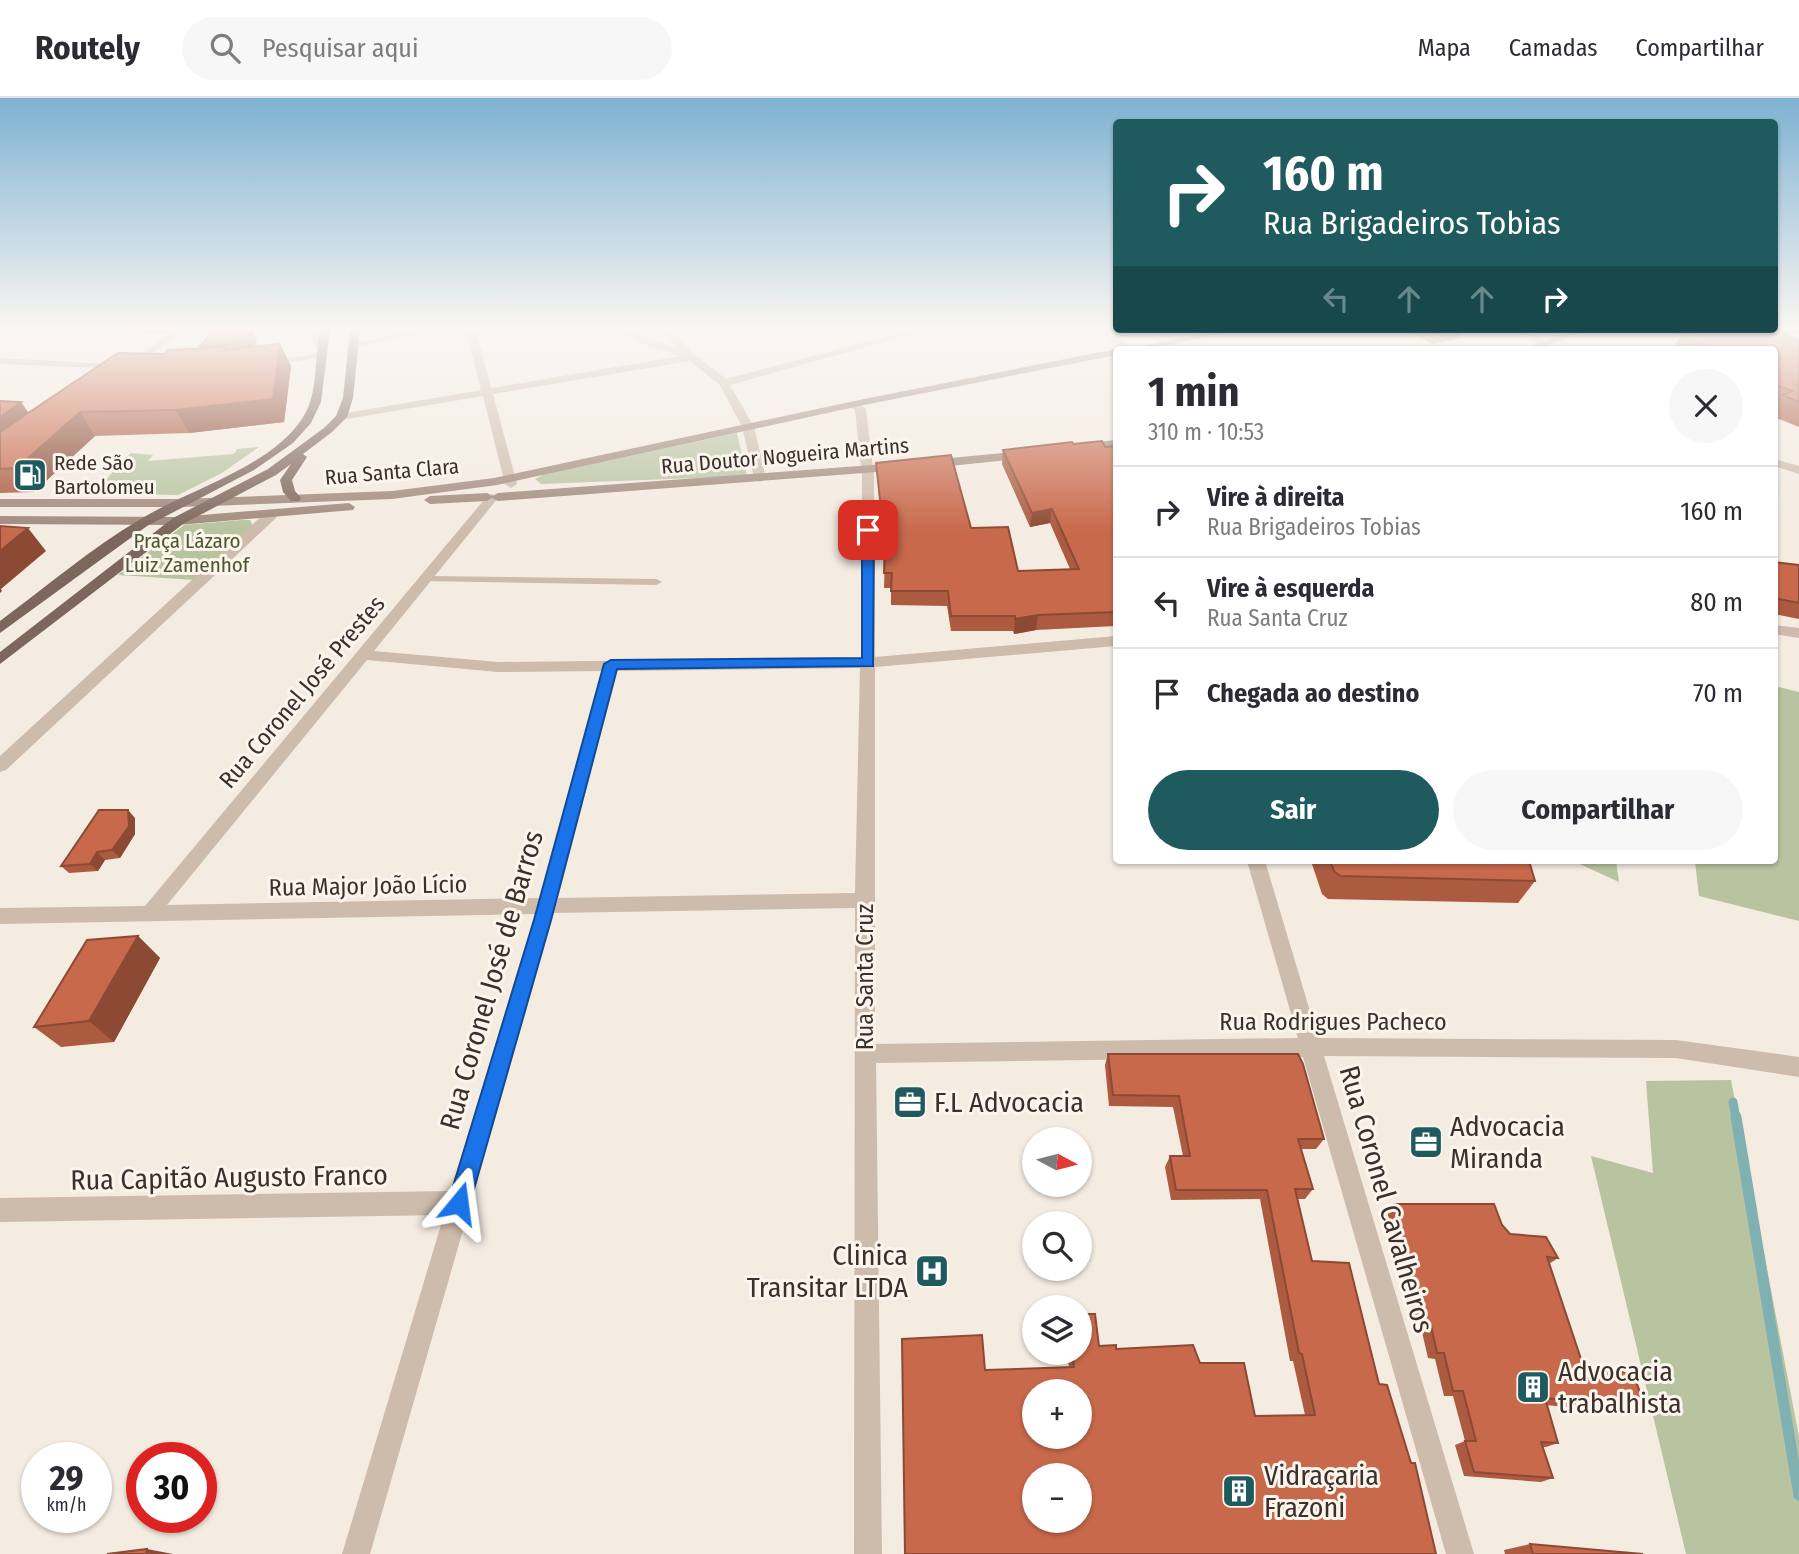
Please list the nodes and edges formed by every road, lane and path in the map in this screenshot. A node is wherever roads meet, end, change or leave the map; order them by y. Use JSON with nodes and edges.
{"nodes":[{"id":1,"x":313,"y":398,"type":"edge"},
{"id":2,"x":348,"y":398,"type":"edge"},
{"id":3,"x":452,"y":398,"type":"edge"},
{"id":4,"x":488,"y":398,"type":"edge"},
{"id":5,"x":731,"y":398,"type":"edge"},
{"id":6,"x":884,"y":398,"type":"edge"},
{"id":7,"x":854,"y":404,"type":"junction"},
{"id":8,"x":341,"y":417,"type":"junction"},
{"id":9,"x":744,"y":428,"type":"junction"},
{"id":10,"x":311,"y":444,"type":"junction"},
{"id":11,"x":1113,"y":444,"type":"edge"},
{"id":12,"x":1066,"y":450,"type":"edge"},
{"id":13,"x":1041,"y":453,"type":"edge"},
{"id":14,"x":1778,"y":463,"type":"edge"},
{"id":15,"x":867,"y":470,"type":"junction"},
{"id":16,"x":1799,"y":470,"type":"edge"},
{"id":17,"x":756,"y":478,"type":"junction"},
{"id":18,"x":498,"y":488,"type":"junction"},
{"id":19,"x":295,"y":498,"type":"junction"},
{"id":20,"x":219,"y":501,"type":"junction"},
{"id":21,"x":0,"y":503,"type":"edge"},
{"id":22,"x":181,"y":503,"type":"junction"},
{"id":23,"x":271,"y":515,"type":"junction"},
{"id":24,"x":0,"y":520,"type":"edge"},
{"id":25,"x":178,"y":521,"type":"junction"},
{"id":26,"x":143,"y":522,"type":"junction"},
{"id":27,"x":425,"y":579,"type":"junction"},
{"id":28,"x":656,"y":582,"type":"dead end"},
{"id":29,"x":0,"y":628,"type":"edge"},
{"id":30,"x":1778,"y":629,"type":"edge"},
{"id":31,"x":1799,"y":633,"type":"edge"},
{"id":32,"x":1113,"y":641,"type":"edge"},
{"id":33,"x":362,"y":655,"type":"junction"},
{"id":34,"x":0,"y":659,"type":"edge"},
{"id":35,"x":869,"y":663,"type":"junction"},
{"id":36,"x":611,"y":664,"type":"junction"},
{"id":37,"x":0,"y":766,"type":"edge"},
{"id":38,"x":1257,"y":864,"type":"edge"},
{"id":39,"x":864,"y":900,"type":"junction"},
{"id":40,"x":547,"y":906,"type":"junction"},
{"id":41,"x":148,"y":915,"type":"junction"},
{"id":42,"x":0,"y":916,"type":"edge"},
{"id":43,"x":1311,"y":1047,"type":"junction"},
{"id":44,"x":865,"y":1054,"type":"junction"},
{"id":45,"x":1799,"y":1067,"type":"edge"},
{"id":46,"x":459,"y":1203,"type":"junction"},
{"id":47,"x":0,"y":1210,"type":"edge"},
{"id":48,"x":356,"y":1554,"type":"edge"},
{"id":49,"x":868,"y":1554,"type":"edge"},
{"id":50,"x":1460,"y":1554,"type":"edge"}],
"edges":[{"from":1,"to":22,"type":"main road"},
{"from":2,"to":8,"type":"main road"},
{"from":3,"to":8,"type":"street"},
{"from":4,"to":18,"type":"street"},
{"from":5,"to":9,"type":"street"},
{"from":6,"to":7,"type":"main road","name":"Rua Santa Clara"},
{"from":7,"to":9,"type":"main road","name":"Rua Santa Clara"},
{"from":7,"to":15,"type":"street","name":"Rua Santa Cruz"},
{"from":8,"to":10,"type":"main road"},
{"from":9,"to":17,"type":"street"},
{"from":9,"to":18,"type":"main road","name":"Rua Santa Clara"},
{"from":10,"to":19,"type":"main road"},
{"from":10,"to":20,"type":"main road"},
{"from":11,"to":12,"type":"main road"},
{"from":13,"to":15,"type":"main road","name":"Rua Doutor Nogueira Martins"},
{"from":14,"to":16,"type":"street"},
{"from":15,"to":17,"type":"main road","name":"Rua Doutor Nogueira Martins"},
{"from":15,"to":35,"type":"street","name":"Rua Santa Cruz"},
{"from":17,"to":18,"type":"main road","name":"Rua Doutor Nogueira Martins"},
{"from":18,"to":19,"type":"main road","name":"Rua Santa Clara"},
{"from":18,"to":23,"type":"main road","name":"Rua Doutor Nogueira Martins"},
{"from":18,"to":27,"type":"street","name":"Rua Coronel José Prestes"},
{"from":19,"to":20,"type":"main road","name":"Rua Santa Clara"},
{"from":20,"to":22,"type":"main road","name":"Rua Santa Clara"},
{"from":20,"to":25,"type":"main road"},
{"from":21,"to":22,"type":"main road","name":"Rua Santa Clara"},
{"from":22,"to":26,"type":"main road"},
{"from":23,"to":25,"type":"main road","name":"Rua Doutor Nogueira Martins"},
{"from":23,"to":37,"type":"street"},
{"from":24,"to":26,"type":"main road","name":"Rua Doutor Nogueira Martins"},
{"from":25,"to":26,"type":"main road","name":"Rua Doutor Nogueira Martins"},
{"from":25,"to":34,"type":"main road"},
{"from":26,"to":29,"type":"main road"},
{"from":27,"to":28,"type":"lane"},
{"from":27,"to":33,"type":"street","name":"Rua Coronel José Prestes"},
{"from":30,"to":31,"type":"street"},
{"from":32,"to":35,"type":"street"},
{"from":33,"to":36,"type":"street"},
{"from":33,"to":41,"type":"street","name":"Rua Coronel José Prestes"},
{"from":35,"to":36,"type":"street"},
{"from":35,"to":39,"type":"street","name":"Rua Santa Cruz"},
{"from":36,"to":40,"type":"street","name":"Rua Coronel José de Barros"},
{"from":38,"to":43,"type":"street","name":"Rua Coronel Cavalheiros"},
{"from":39,"to":40,"type":"street","name":"Rua Major João Lício"},
{"from":39,"to":44,"type":"street","name":"Rua Santa Cruz"},
{"from":40,"to":41,"type":"street","name":"Rua Major João Lício"},
{"from":40,"to":46,"type":"street","name":"Rua Coronel José de Barros"},
{"from":41,"to":42,"type":"street","name":"Rua Major João Lício"},
{"from":43,"to":44,"type":"street","name":"Rua Rodrigues Pacheco"},
{"from":43,"to":45,"type":"street","name":"Rua Rodrigues Pacheco"},
{"from":43,"to":50,"type":"street","name":"Rua Coronel Cavalheiros"},
{"from":44,"to":49,"type":"street","name":"Rua Santa Cruz"},
{"from":46,"to":47,"type":"street","name":"Rua Capitão Augusto Franco"},
{"from":46,"to":48,"type":"street","name":"Rua Coronel José de Barros"}]}
